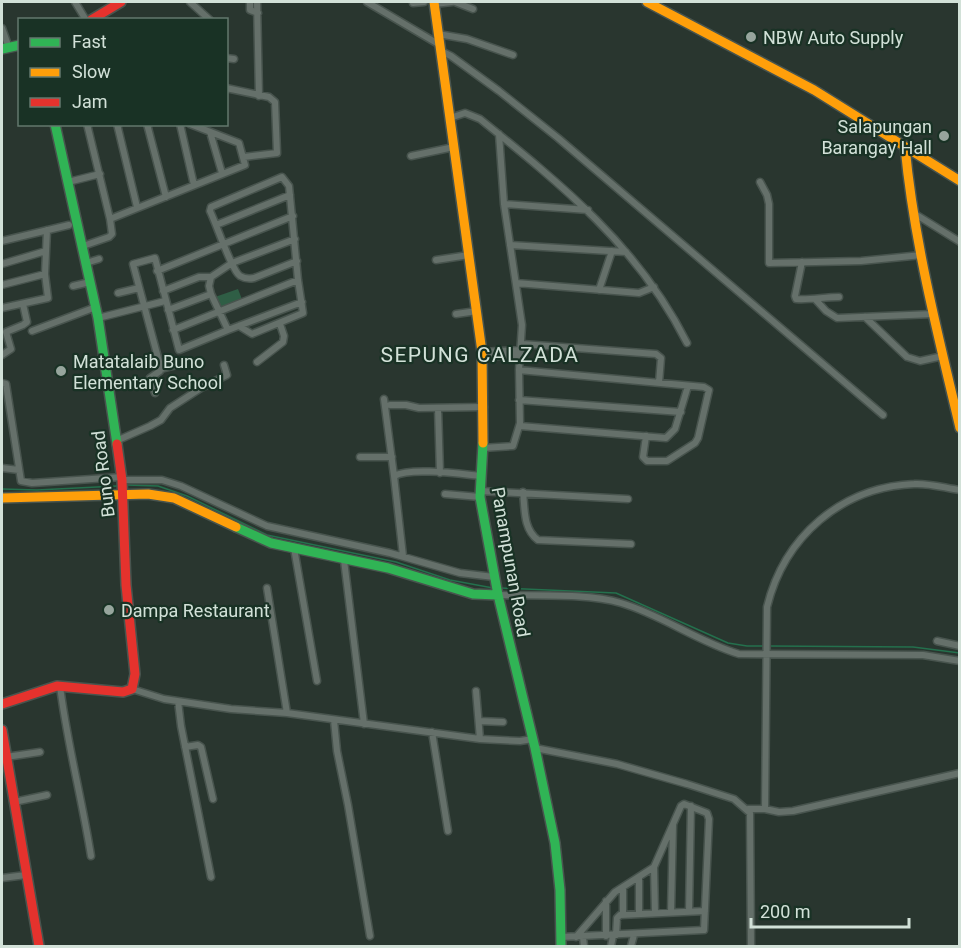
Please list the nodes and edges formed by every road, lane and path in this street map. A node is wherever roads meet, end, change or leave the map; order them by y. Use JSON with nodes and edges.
{"nodes":[{"id":1,"x":75,"y":2,"type":"edge"},
{"id":2,"x":121,"y":2,"type":"edge"},
{"id":3,"x":190,"y":2,"type":"edge"},
{"id":4,"x":250,"y":2,"type":"edge"},
{"id":5,"x":257,"y":2,"type":"edge"},
{"id":6,"x":367,"y":2,"type":"edge"},
{"id":7,"x":431,"y":2,"type":"edge"},
{"id":8,"x":453,"y":2,"type":"edge"},
{"id":9,"x":647,"y":2,"type":"edge"},
{"id":10,"x":413,"y":3,"type":"dead end"},
{"id":11,"x":473,"y":9,"type":"dead end"},
{"id":12,"x":258,"y":13,"type":"junction"},
{"id":13,"x":85,"y":18,"type":"edge"},
{"id":14,"x":94,"y":18,"type":"edge"},
{"id":15,"x":208,"y":18,"type":"edge"},
{"id":16,"x":2,"y":28,"type":"edge"},
{"id":17,"x":438,"y":34,"type":"junction"},
{"id":18,"x":440,"y":48,"type":"junction"},
{"id":19,"x":5,"y":49,"type":"edge"},
{"id":20,"x":513,"y":55,"type":"dead end"},
{"id":21,"x":228,"y":88,"type":"edge"},
{"id":22,"x":259,"y":96,"type":"junction"},
{"id":23,"x":450,"y":118,"type":"junction"},
{"id":24,"x":55,"y":126,"type":"edge"},
{"id":25,"x":88,"y":126,"type":"edge"},
{"id":26,"x":117,"y":126,"type":"edge"},
{"id":27,"x":148,"y":126,"type":"edge"},
{"id":28,"x":180,"y":126,"type":"edge"},
{"id":29,"x":195,"y":126,"type":"edge"},
{"id":30,"x":210,"y":132,"type":"junction"},
{"id":31,"x":499,"y":134,"type":"junction"},
{"id":32,"x":454,"y":147,"type":"junction"},
{"id":33,"x":905,"y":147,"type":"junction"},
{"id":34,"x":411,"y":156,"type":"dead end"},
{"id":35,"x":244,"y":157,"type":"junction"},
{"id":36,"x":222,"y":173,"type":"junction"},
{"id":37,"x":100,"y":174,"type":"junction"},
{"id":38,"x":960,"y":181,"type":"edge"},
{"id":39,"x":68,"y":182,"type":"junction"},
{"id":40,"x":760,"y":183,"type":"dead end"},
{"id":41,"x":194,"y":185,"type":"junction"},
{"id":42,"x":290,"y":195,"type":"junction"},
{"id":43,"x":166,"y":197,"type":"junction"},
{"id":44,"x":504,"y":204,"type":"junction"},
{"id":45,"x":137,"y":207,"type":"junction"},
{"id":46,"x":589,"y":210,"type":"junction"},
{"id":47,"x":915,"y":214,"type":"junction"},
{"id":48,"x":293,"y":216,"type":"junction"},
{"id":49,"x":110,"y":219,"type":"junction"},
{"id":50,"x":69,"y":225,"type":"dead end"},
{"id":51,"x":216,"y":225,"type":"junction"},
{"id":52,"x":47,"y":230,"type":"junction"},
{"id":53,"x":295,"y":239,"type":"junction"},
{"id":54,"x":2,"y":240,"type":"edge"},
{"id":55,"x":960,"y":242,"type":"edge"},
{"id":56,"x":224,"y":243,"type":"junction"},
{"id":57,"x":510,"y":245,"type":"junction"},
{"id":58,"x":83,"y":246,"type":"junction"},
{"id":59,"x":46,"y":251,"type":"junction"},
{"id":60,"x":612,"y":251,"type":"junction"},
{"id":61,"x":627,"y":252,"type":"junction"},
{"id":62,"x":469,"y":255,"type":"junction"},
{"id":63,"x":923,"y":255,"type":"junction"},
{"id":64,"x":99,"y":259,"type":"dead end"},
{"id":65,"x":436,"y":260,"type":"dead end"},
{"id":66,"x":297,"y":261,"type":"junction"},
{"id":67,"x":802,"y":262,"type":"junction"},
{"id":68,"x":86,"y":263,"type":"junction"},
{"id":69,"x":232,"y":263,"type":"junction"},
{"id":70,"x":2,"y":264,"type":"edge"},
{"id":71,"x":157,"y":271,"type":"junction"},
{"id":72,"x":45,"y":274,"type":"junction"},
{"id":73,"x":211,"y":278,"type":"junction"},
{"id":74,"x":298,"y":280,"type":"junction"},
{"id":75,"x":90,"y":282,"type":"junction"},
{"id":76,"x":516,"y":284,"type":"junction"},
{"id":77,"x":2,"y":285,"type":"edge"},
{"id":78,"x":73,"y":286,"type":"dead end"},
{"id":79,"x":139,"y":288,"type":"junction"},
{"id":80,"x":654,"y":288,"type":"junction"},
{"id":81,"x":598,"y":290,"type":"junction"},
{"id":82,"x":163,"y":291,"type":"junction"},
{"id":83,"x":118,"y":293,"type":"dead end"},
{"id":84,"x":211,"y":294,"type":"junction"},
{"id":85,"x":839,"y":297,"type":"dead end"},
{"id":86,"x":815,"y":299,"type":"junction"},
{"id":87,"x":165,"y":301,"type":"junction"},
{"id":88,"x":302,"y":302,"type":"junction"},
{"id":89,"x":22,"y":304,"type":"junction"},
{"id":90,"x":144,"y":306,"type":"junction"},
{"id":91,"x":96,"y":307,"type":"junction"},
{"id":92,"x":2,"y":308,"type":"edge"},
{"id":93,"x":168,"y":310,"type":"junction"},
{"id":94,"x":477,"y":311,"type":"junction"},
{"id":95,"x":219,"y":312,"type":"junction"},
{"id":96,"x":456,"y":314,"type":"dead end"},
{"id":97,"x":933,"y":314,"type":"junction"},
{"id":98,"x":865,"y":317,"type":"junction"},
{"id":99,"x":98,"y":318,"type":"junction"},
{"id":100,"x":280,"y":324,"type":"junction"},
{"id":101,"x":239,"y":326,"type":"junction"},
{"id":102,"x":32,"y":330,"type":"dead end"},
{"id":103,"x":173,"y":330,"type":"junction"},
{"id":104,"x":228,"y":330,"type":"junction"},
{"id":105,"x":687,"y":343,"type":"dead end"},
{"id":106,"x":521,"y":350,"type":"junction"},
{"id":107,"x":2,"y":355,"type":"edge"},
{"id":108,"x":482,"y":355,"type":"junction"},
{"id":109,"x":943,"y":356,"type":"junction"},
{"id":110,"x":257,"y":362,"type":"dead end"},
{"id":111,"x":181,"y":364,"type":"dead end"},
{"id":112,"x":224,"y":365,"type":"dead end"},
{"id":113,"x":160,"y":369,"type":"junction"},
{"id":114,"x":519,"y":370,"type":"junction"},
{"id":115,"x":659,"y":383,"type":"junction"},
{"id":116,"x":2,"y":384,"type":"edge"},
{"id":117,"x":688,"y":386,"type":"junction"},
{"id":118,"x":155,"y":393,"type":"dead end"},
{"id":119,"x":384,"y":399,"type":"dead end"},
{"id":120,"x":519,"y":400,"type":"junction"},
{"id":121,"x":390,"y":405,"type":"dead end"},
{"id":122,"x":484,"y":407,"type":"junction"},
{"id":123,"x":438,"y":408,"type":"junction"},
{"id":124,"x":681,"y":412,"type":"junction"},
{"id":125,"x":882,"y":415,"type":"dead end"},
{"id":126,"x":520,"y":426,"type":"junction"},
{"id":127,"x":960,"y":428,"type":"edge"},
{"id":128,"x":646,"y":436,"type":"junction"},
{"id":129,"x":116,"y":441,"type":"junction"},
{"id":130,"x":482,"y":448,"type":"junction"},
{"id":131,"x":360,"y":457,"type":"dead end"},
{"id":132,"x":392,"y":457,"type":"junction"},
{"id":133,"x":2,"y":468,"type":"edge"},
{"id":134,"x":19,"y":471,"type":"junction"},
{"id":135,"x":440,"y":473,"type":"junction"},
{"id":136,"x":394,"y":476,"type":"junction"},
{"id":137,"x":480,"y":476,"type":"junction"},
{"id":138,"x":122,"y":479,"type":"junction"},
{"id":139,"x":960,"y":490,"type":"edge"},
{"id":140,"x":523,"y":492,"type":"junction"},
{"id":141,"x":445,"y":494,"type":"dead end"},
{"id":142,"x":480,"y":494,"type":"junction"},
{"id":143,"x":124,"y":495,"type":"junction"},
{"id":144,"x":2,"y":498,"type":"edge"},
{"id":145,"x":628,"y":499,"type":"dead end"},
{"id":146,"x":631,"y":544,"type":"dead end"},
{"id":147,"x":294,"y":549,"type":"junction"},
{"id":148,"x":403,"y":556,"type":"junction"},
{"id":149,"x":344,"y":560,"type":"junction"},
{"id":150,"x":496,"y":586,"type":"junction"},
{"id":151,"x":267,"y":588,"type":"dead end"},
{"id":152,"x":937,"y":641,"type":"dead end"},
{"id":153,"x":960,"y":646,"type":"edge"},
{"id":154,"x":767,"y":650,"type":"junction"},
{"id":155,"x":960,"y":661,"type":"edge"},
{"id":156,"x":317,"y":681,"type":"dead end"},
{"id":157,"x":60,"y":686,"type":"junction"},
{"id":158,"x":132,"y":689,"type":"junction"},
{"id":159,"x":476,"y":691,"type":"dead end"},
{"id":160,"x":178,"y":701,"type":"junction"},
{"id":161,"x":2,"y":704,"type":"edge"},
{"id":162,"x":286,"y":713,"type":"junction"},
{"id":163,"x":334,"y":720,"type":"junction"},
{"id":164,"x":479,"y":721,"type":"junction"},
{"id":165,"x":503,"y":722,"type":"dead end"},
{"id":166,"x":364,"y":724,"type":"junction"},
{"id":167,"x":2,"y":729,"type":"edge"},
{"id":168,"x":432,"y":732,"type":"junction"},
{"id":169,"x":480,"y":739,"type":"junction"},
{"id":170,"x":534,"y":744,"type":"junction"},
{"id":171,"x":185,"y":747,"type":"junction"},
{"id":172,"x":40,"y":752,"type":"dead end"},
{"id":173,"x":6,"y":757,"type":"junction"},
{"id":174,"x":960,"y":773,"type":"edge"},
{"id":175,"x":47,"y":795,"type":"dead end"},
{"id":176,"x":213,"y":799,"type":"dead end"},
{"id":177,"x":14,"y":802,"type":"junction"},
{"id":178,"x":691,"y":806,"type":"junction"},
{"id":179,"x":748,"y":809,"type":"junction"},
{"id":180,"x":765,"y":809,"type":"junction"},
{"id":181,"x":674,"y":821,"type":"junction"},
{"id":182,"x":448,"y":831,"type":"dead end"},
{"id":183,"x":91,"y":856,"type":"dead end"},
{"id":184,"x":654,"y":867,"type":"junction"},
{"id":185,"x":26,"y":875,"type":"junction"},
{"id":186,"x":211,"y":877,"type":"dead end"},
{"id":187,"x":2,"y":878,"type":"edge"},
{"id":188,"x":639,"y":878,"type":"junction"},
{"id":189,"x":623,"y":887,"type":"junction"},
{"id":190,"x":606,"y":901,"type":"junction"},
{"id":191,"x":688,"y":911,"type":"junction"},
{"id":192,"x":705,"y":911,"type":"junction"},
{"id":193,"x":671,"y":912,"type":"junction"},
{"id":194,"x":655,"y":913,"type":"junction"},
{"id":195,"x":639,"y":914,"type":"junction"},
{"id":196,"x":623,"y":915,"type":"junction"},
{"id":197,"x":634,"y":935,"type":"junction"},
{"id":198,"x":370,"y":936,"type":"dead end"},
{"id":199,"x":612,"y":936,"type":"junction"},
{"id":200,"x":580,"y":937,"type":"junction"},
{"id":201,"x":561,"y":942,"type":"edge"},
{"id":202,"x":39,"y":946,"type":"edge"},
{"id":203,"x":584,"y":946,"type":"edge"},
{"id":204,"x":611,"y":946,"type":"edge"},
{"id":205,"x":631,"y":946,"type":"edge"},
{"id":206,"x":752,"y":946,"type":"edge"}],
"edges":[{"from":1,"to":13,"type":"street"},
{"from":2,"to":14,"type":"main road"},
{"from":3,"to":15,"type":"street"},
{"from":4,"to":12,"type":"street"},
{"from":5,"to":12,"type":"street"},
{"from":6,"to":18,"type":"street"},
{"from":7,"to":8,"type":"street"},
{"from":7,"to":10,"type":"street"},
{"from":7,"to":17,"type":"main road","name":"Panampunan Road"},
{"from":8,"to":11,"type":"street"},
{"from":9,"to":33,"type":"main road"},
{"from":12,"to":22,"type":"street"},
{"from":16,"to":19,"type":"street"},
{"from":17,"to":18,"type":"main road","name":"Panampunan Road"},
{"from":17,"to":20,"type":"street"},
{"from":18,"to":23,"type":"main road","name":"Panampunan Road"},
{"from":18,"to":125,"type":"street"},
{"from":21,"to":22,"type":"street"},
{"from":22,"to":35,"type":"street"},
{"from":23,"to":31,"type":"street"},
{"from":23,"to":32,"type":"main road","name":"Panampunan Road"},
{"from":24,"to":39,"type":"main road","name":"Buno Road"},
{"from":25,"to":37,"type":"street"},
{"from":26,"to":45,"type":"street"},
{"from":27,"to":43,"type":"street"},
{"from":28,"to":41,"type":"street"},
{"from":29,"to":30,"type":"street"},
{"from":30,"to":35,"type":"street"},
{"from":30,"to":36,"type":"street"},
{"from":31,"to":44,"type":"street"},
{"from":31,"to":46,"type":"street"},
{"from":32,"to":34,"type":"street"},
{"from":32,"to":62,"type":"main road","name":"Panampunan Road"},
{"from":33,"to":38,"type":"main road"},
{"from":33,"to":47,"type":"main road"},
{"from":35,"to":36,"type":"street"},
{"from":36,"to":41,"type":"street"},
{"from":37,"to":39,"type":"street"},
{"from":37,"to":49,"type":"street"},
{"from":39,"to":58,"type":"main road","name":"Buno Road"},
{"from":40,"to":67,"type":"street"},
{"from":41,"to":43,"type":"street"},
{"from":42,"to":48,"type":"street"},
{"from":42,"to":51,"type":"street"},
{"from":42,"to":51,"type":"street"},
{"from":43,"to":45,"type":"street"},
{"from":44,"to":46,"type":"street"},
{"from":44,"to":57,"type":"street"},
{"from":45,"to":49,"type":"street"},
{"from":46,"to":61,"type":"street"},
{"from":47,"to":55,"type":"street"},
{"from":47,"to":63,"type":"main road"},
{"from":48,"to":53,"type":"street"},
{"from":48,"to":56,"type":"street"},
{"from":49,"to":58,"type":"street"},
{"from":50,"to":52,"type":"street"},
{"from":51,"to":56,"type":"street"},
{"from":52,"to":54,"type":"street"},
{"from":52,"to":59,"type":"street"},
{"from":53,"to":66,"type":"street"},
{"from":53,"to":69,"type":"street"},
{"from":56,"to":69,"type":"street"},
{"from":56,"to":71,"type":"street"},
{"from":57,"to":60,"type":"street"},
{"from":57,"to":76,"type":"street"},
{"from":58,"to":68,"type":"main road","name":"Buno Road"},
{"from":59,"to":70,"type":"street"},
{"from":59,"to":72,"type":"street"},
{"from":60,"to":61,"type":"street"},
{"from":60,"to":81,"type":"street"},
{"from":61,"to":80,"type":"street"},
{"from":62,"to":65,"type":"street"},
{"from":62,"to":94,"type":"main road","name":"Panampunan Road"},
{"from":63,"to":67,"type":"street"},
{"from":63,"to":97,"type":"main road"},
{"from":64,"to":68,"type":"street"},
{"from":66,"to":69,"type":"street"},
{"from":66,"to":74,"type":"street"},
{"from":67,"to":86,"type":"street"},
{"from":68,"to":75,"type":"main road","name":"Buno Road"},
{"from":69,"to":73,"type":"street"},
{"from":71,"to":79,"type":"street"},
{"from":71,"to":82,"type":"street"},
{"from":72,"to":77,"type":"street"},
{"from":72,"to":89,"type":"street"},
{"from":73,"to":82,"type":"street"},
{"from":73,"to":84,"type":"street"},
{"from":74,"to":88,"type":"street"},
{"from":74,"to":95,"type":"street"},
{"from":75,"to":78,"type":"street"},
{"from":75,"to":91,"type":"main road","name":"Buno Road"},
{"from":76,"to":81,"type":"street"},
{"from":76,"to":106,"type":"street"},
{"from":79,"to":83,"type":"street"},
{"from":79,"to":90,"type":"street"},
{"from":80,"to":81,"type":"street"},
{"from":80,"to":105,"type":"street"},
{"from":82,"to":87,"type":"street"},
{"from":84,"to":93,"type":"street"},
{"from":84,"to":95,"type":"street"},
{"from":85,"to":86,"type":"street"},
{"from":86,"to":98,"type":"street"},
{"from":87,"to":90,"type":"street"},
{"from":87,"to":93,"type":"street"},
{"from":88,"to":100,"type":"street"},
{"from":88,"to":101,"type":"street"},
{"from":89,"to":92,"type":"street"},
{"from":89,"to":107,"type":"street"},
{"from":90,"to":99,"type":"street"},
{"from":90,"to":113,"type":"street"},
{"from":91,"to":99,"type":"main road","name":"Buno Road"},
{"from":91,"to":102,"type":"street"},
{"from":93,"to":103,"type":"street"},
{"from":94,"to":96,"type":"street"},
{"from":94,"to":108,"type":"main road","name":"Panampunan Road"},
{"from":95,"to":103,"type":"street"},
{"from":95,"to":104,"type":"street"},
{"from":97,"to":98,"type":"street"},
{"from":97,"to":109,"type":"main road"},
{"from":98,"to":109,"type":"street"},
{"from":99,"to":129,"type":"main road","name":"Buno Road"},
{"from":100,"to":101,"type":"street"},
{"from":100,"to":110,"type":"street"},
{"from":101,"to":104,"type":"street"},
{"from":103,"to":104,"type":"street"},
{"from":106,"to":108,"type":"street"},
{"from":106,"to":114,"type":"street"},
{"from":106,"to":115,"type":"street"},
{"from":108,"to":122,"type":"main road","name":"Panampunan Road"},
{"from":109,"to":127,"type":"main road"},
{"from":111,"to":113,"type":"street"},
{"from":112,"to":129,"type":"street"},
{"from":113,"to":118,"type":"street"},
{"from":114,"to":115,"type":"street"},
{"from":114,"to":120,"type":"street"},
{"from":115,"to":117,"type":"street"},
{"from":116,"to":134,"type":"street"},
{"from":117,"to":124,"type":"street"},
{"from":117,"to":128,"type":"street"},
{"from":119,"to":132,"type":"street"},
{"from":120,"to":124,"type":"street"},
{"from":120,"to":126,"type":"street"},
{"from":121,"to":123,"type":"street"},
{"from":122,"to":123,"type":"street"},
{"from":122,"to":130,"type":"main road","name":"Panampunan Road"},
{"from":123,"to":135,"type":"street"},
{"from":124,"to":128,"type":"street"},
{"from":126,"to":128,"type":"street"},
{"from":126,"to":130,"type":"street"},
{"from":129,"to":138,"type":"main road","name":"Buno Road"},
{"from":130,"to":137,"type":"main road","name":"Panampunan Road"},
{"from":131,"to":132,"type":"street"},
{"from":132,"to":136,"type":"street"},
{"from":133,"to":134,"type":"street"},
{"from":134,"to":138,"type":"street"},
{"from":135,"to":136,"type":"street"},
{"from":135,"to":137,"type":"street"},
{"from":136,"to":148,"type":"street"},
{"from":137,"to":142,"type":"main road","name":"Panampunan Road"},
{"from":138,"to":143,"type":"main road","name":"Buno Road"},
{"from":138,"to":148,"type":"street"},
{"from":139,"to":154,"type":"street"},
{"from":140,"to":142,"type":"street"},
{"from":140,"to":145,"type":"street"},
{"from":140,"to":146,"type":"street"},
{"from":141,"to":142,"type":"street"},
{"from":142,"to":150,"type":"main road","name":"Panampunan Road"},
{"from":143,"to":144,"type":"main road"},
{"from":143,"to":147,"type":"main road"},
{"from":143,"to":158,"type":"main road","name":"Buno Road"},
{"from":147,"to":149,"type":"main road"},
{"from":147,"to":156,"type":"street"},
{"from":148,"to":150,"type":"street"},
{"from":149,"to":150,"type":"main road"},
{"from":149,"to":166,"type":"street"},
{"from":150,"to":154,"type":"street"},
{"from":150,"to":170,"type":"main road","name":"Panampunan Road"},
{"from":151,"to":162,"type":"street"},
{"from":152,"to":153,"type":"street"},
{"from":154,"to":155,"type":"street"},
{"from":154,"to":180,"type":"street"},
{"from":157,"to":158,"type":"main road"},
{"from":157,"to":161,"type":"main road"},
{"from":157,"to":183,"type":"street"},
{"from":158,"to":160,"type":"street"},
{"from":159,"to":164,"type":"street"},
{"from":160,"to":162,"type":"street"},
{"from":160,"to":171,"type":"street"},
{"from":162,"to":163,"type":"street"},
{"from":163,"to":166,"type":"street"},
{"from":163,"to":198,"type":"street"},
{"from":164,"to":165,"type":"street"},
{"from":164,"to":169,"type":"street"},
{"from":166,"to":168,"type":"street"},
{"from":167,"to":173,"type":"main road"},
{"from":168,"to":169,"type":"street"},
{"from":168,"to":182,"type":"street"},
{"from":169,"to":170,"type":"street"},
{"from":170,"to":179,"type":"street"},
{"from":170,"to":201,"type":"main road","name":"Panampunan Road"},
{"from":171,"to":176,"type":"street"},
{"from":171,"to":186,"type":"street"},
{"from":172,"to":173,"type":"street"},
{"from":173,"to":177,"type":"main road"},
{"from":174,"to":180,"type":"street"},
{"from":175,"to":177,"type":"street"},
{"from":177,"to":185,"type":"main road"},
{"from":178,"to":181,"type":"street"},
{"from":178,"to":191,"type":"street"},
{"from":178,"to":192,"type":"street"},
{"from":179,"to":180,"type":"street"},
{"from":179,"to":206,"type":"street"},
{"from":181,"to":184,"type":"street"},
{"from":181,"to":193,"type":"street"},
{"from":184,"to":188,"type":"street"},
{"from":184,"to":194,"type":"street"},
{"from":185,"to":187,"type":"street"},
{"from":185,"to":202,"type":"main road"},
{"from":188,"to":189,"type":"street"},
{"from":188,"to":195,"type":"street"},
{"from":189,"to":190,"type":"street"},
{"from":189,"to":196,"type":"street"},
{"from":190,"to":199,"type":"street"},
{"from":190,"to":200,"type":"street"},
{"from":191,"to":192,"type":"street"},
{"from":191,"to":193,"type":"street"},
{"from":192,"to":197,"type":"street"},
{"from":193,"to":194,"type":"street"},
{"from":194,"to":195,"type":"street"},
{"from":195,"to":196,"type":"street"},
{"from":196,"to":199,"type":"street"},
{"from":197,"to":199,"type":"street"},
{"from":197,"to":205,"type":"street"},
{"from":199,"to":200,"type":"street"},
{"from":199,"to":204,"type":"street"},
{"from":200,"to":201,"type":"street"},
{"from":200,"to":203,"type":"street"}]}
